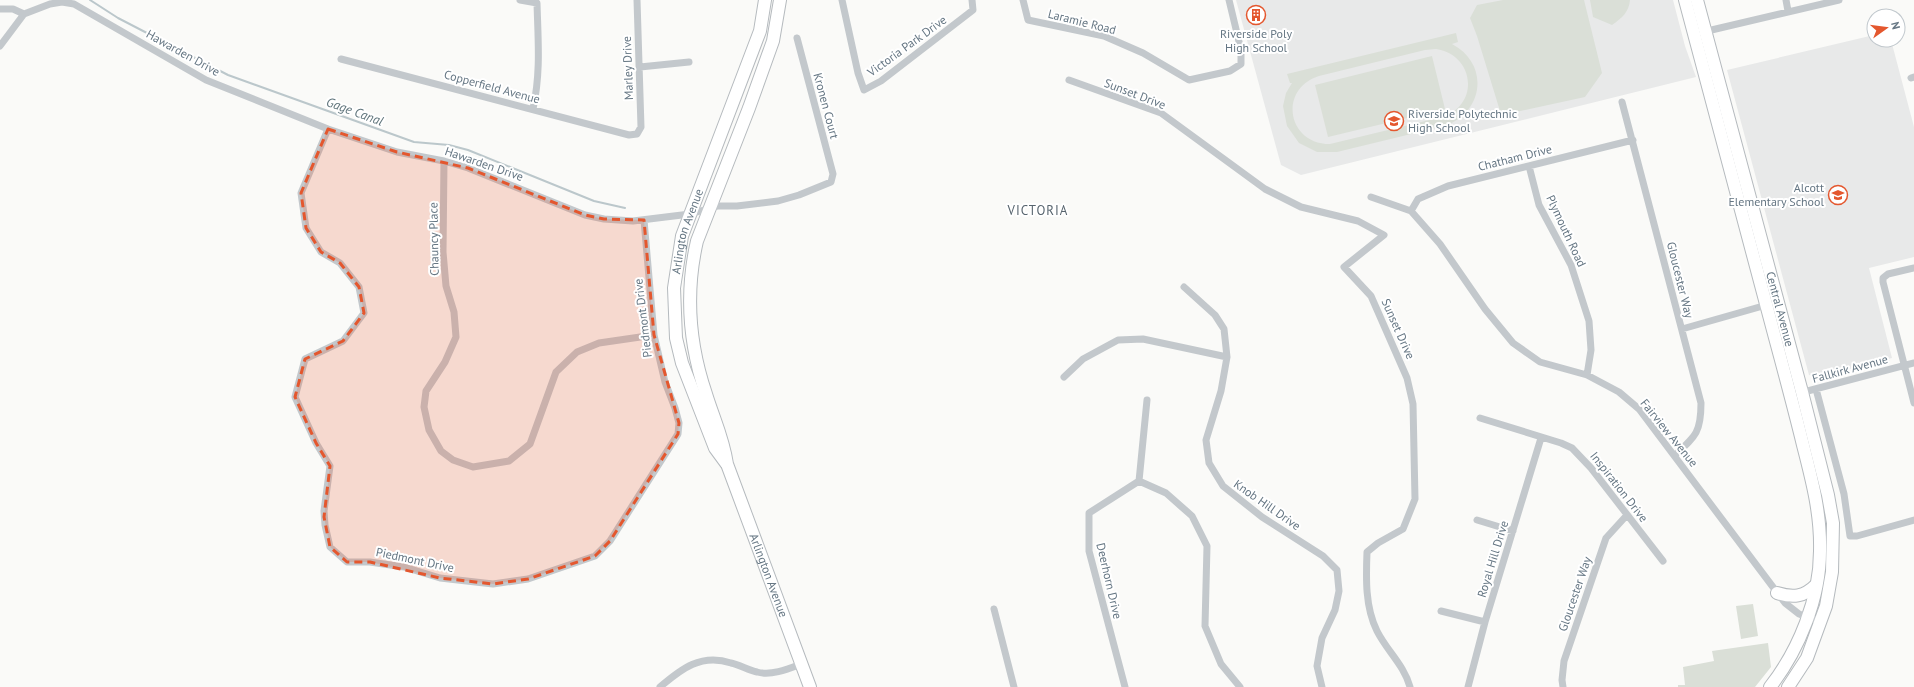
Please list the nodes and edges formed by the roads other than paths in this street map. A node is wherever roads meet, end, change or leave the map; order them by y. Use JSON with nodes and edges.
{"nodes":[{"id":1,"x":520,"y":0,"type":"edge"},
{"id":2,"x":637,"y":0,"type":"edge"},
{"id":3,"x":765,"y":0,"type":"edge"},
{"id":4,"x":780,"y":0,"type":"edge"},
{"id":5,"x":842,"y":0,"type":"edge"},
{"id":6,"x":972,"y":0,"type":"edge"},
{"id":7,"x":1023,"y":0,"type":"edge"},
{"id":8,"x":1229,"y":0,"type":"edge"},
{"id":9,"x":1685,"y":0,"type":"edge"},
{"id":10,"x":1697,"y":0,"type":"edge"},
{"id":11,"x":1786,"y":0,"type":"edge"},
{"id":12,"x":1839,"y":0,"type":"edge"},
{"id":13,"x":0,"y":9,"type":"edge"},
{"id":14,"x":1788,"y":11,"type":"junction"},
{"id":15,"x":24,"y":14,"type":"junction"},
{"id":16,"x":1700,"y":33,"type":"junction"},
{"id":17,"x":796,"y":38,"type":"dead end"},
{"id":18,"x":0,"y":46,"type":"edge"},
{"id":19,"x":341,"y":59,"type":"dead end"},
{"id":20,"x":689,"y":62,"type":"dead end"},
{"id":21,"x":640,"y":67,"type":"junction"},
{"id":22,"x":1069,"y":80,"type":"dead end"},
{"id":23,"x":1622,"y":102,"type":"dead end"},
{"id":24,"x":533,"y":109,"type":"junction"},
{"id":25,"x":328,"y":130,"type":"junction"},
{"id":26,"x":637,"y":134,"type":"joint"},
{"id":27,"x":1633,"y":140,"type":"junction"},
{"id":28,"x":444,"y":161,"type":"junction"},
{"id":29,"x":1529,"y":166,"type":"junction"},
{"id":30,"x":832,"y":179,"type":"joint"},
{"id":31,"x":1371,"y":197,"type":"dead end"},
{"id":32,"x":708,"y":208,"type":"junction"},
{"id":33,"x":1411,"y":212,"type":"junction"},
{"id":34,"x":690,"y":214,"type":"junction"},
{"id":35,"x":644,"y":220,"type":"junction"},
{"id":36,"x":1914,"y":268,"type":"edge"},
{"id":37,"x":1184,"y":287,"type":"dead end"},
{"id":38,"x":1772,"y":303,"type":"junction"},
{"id":39,"x":1682,"y":329,"type":"junction"},
{"id":40,"x":654,"y":335,"type":"junction"},
{"id":41,"x":1227,"y":357,"type":"junction"},
{"id":42,"x":1914,"y":363,"type":"edge"},
{"id":43,"x":1905,"y":365,"type":"junction"},
{"id":44,"x":1587,"y":375,"type":"junction"},
{"id":45,"x":1064,"y":377,"type":"dead end"},
{"id":46,"x":1816,"y":389,"type":"junction"},
{"id":47,"x":1796,"y":394,"type":"junction"},
{"id":48,"x":1147,"y":400,"type":"dead end"},
{"id":49,"x":1914,"y":403,"type":"edge"},
{"id":50,"x":1480,"y":418,"type":"dead end"},
{"id":51,"x":1541,"y":438,"type":"junction"},
{"id":52,"x":1675,"y":456,"type":"junction"},
{"id":53,"x":727,"y":464,"type":"junction"},
{"id":54,"x":1139,"y":482,"type":"junction"},
{"id":55,"x":1628,"y":515,"type":"junction"},
{"id":56,"x":1477,"y":520,"type":"dead end"},
{"id":57,"x":1914,"y":520,"type":"edge"},
{"id":58,"x":1513,"y":530,"type":"junction"},
{"id":59,"x":1663,"y":561,"type":"dead end"},
{"id":60,"x":1816,"y":585,"type":"junction"},
{"id":61,"x":1777,"y":593,"type":"junction"},
{"id":62,"x":994,"y":609,"type":"dead end"},
{"id":63,"x":1441,"y":611,"type":"dead end"},
{"id":64,"x":1807,"y":618,"type":"junction"},
{"id":65,"x":1485,"y":622,"type":"junction"},
{"id":66,"x":1821,"y":622,"type":"junction"},
{"id":67,"x":802,"y":664,"type":"junction"},
{"id":68,"x":1782,"y":670,"type":"junction"},
{"id":69,"x":1791,"y":685,"type":"edge"},
{"id":70,"x":660,"y":687,"type":"edge"},
{"id":71,"x":810,"y":687,"type":"edge"},
{"id":72,"x":1014,"y":687,"type":"edge"},
{"id":73,"x":1125,"y":687,"type":"edge"},
{"id":74,"x":1240,"y":687,"type":"edge"},
{"id":75,"x":1322,"y":687,"type":"edge"},
{"id":76,"x":1410,"y":687,"type":"edge"},
{"id":77,"x":1468,"y":687,"type":"edge"},
{"id":78,"x":1563,"y":687,"type":"edge"},
{"id":79,"x":1770,"y":687,"type":"edge"},
{"id":80,"x":1777,"y":687,"type":"edge"}],
"edges":[{"from":1,"to":24,"type":"street"},
{"from":2,"to":21,"type":"street","name":"Marley Drive"},
{"from":3,"to":34,"type":"main road","name":"Arlington Avenue"},
{"from":4,"to":32,"type":"main road","name":"Arlington Avenue"},
{"from":5,"to":6,"type":"street","name":"Victoria Park Drive"},
{"from":7,"to":8,"type":"street","name":"Laramie Road"},
{"from":9,"to":16,"type":"main road","name":"Central Avenue"},
{"from":10,"to":16,"type":"main road","name":"Central Avenue"},
{"from":11,"to":14,"type":"street"},
{"from":12,"to":14,"type":"street"},
{"from":13,"to":15,"type":"street"},
{"from":14,"to":16,"type":"street"},
{"from":15,"to":18,"type":"street"},
{"from":15,"to":25,"type":"street","name":"Hawarden Drive"},
{"from":16,"to":38,"type":"main road","name":"Central Avenue"},
{"from":17,"to":30,"type":"street","name":"Kronen Court"},
{"from":19,"to":24,"type":"street","name":"Copperfield Avenue"},
{"from":20,"to":21,"type":"street"},
{"from":21,"to":26,"type":"street","name":"Marley Drive"},
{"from":22,"to":76,"type":"street","name":"Sunset Drive"},
{"from":23,"to":27,"type":"street","name":"Gloucester Way"},
{"from":24,"to":26,"type":"street","name":"Copperfield Avenue"},
{"from":25,"to":28,"type":"street","name":"Hawarden Drive"},
{"from":25,"to":40,"type":"street","name":"Piedmont Drive"},
{"from":27,"to":29,"type":"street","name":"Chatham Drive"},
{"from":27,"to":39,"type":"street","name":"Gloucester Way"},
{"from":28,"to":35,"type":"street","name":"Hawarden Drive"},
{"from":28,"to":40,"type":"street","name":"Chauncy Place"},
{"from":29,"to":33,"type":"street","name":"Chatham Drive"},
{"from":29,"to":44,"type":"street","name":"Plymouth Road"},
{"from":30,"to":32,"type":"street","name":"Hawarden Drive"},
{"from":31,"to":33,"type":"street","name":"Fairview Avenue"},
{"from":32,"to":34,"type":"street","name":"Hawarden Drive"},
{"from":32,"to":53,"type":"main road","name":"Arlington Avenue"},
{"from":33,"to":44,"type":"street","name":"Fairview Avenue"},
{"from":34,"to":35,"type":"street","name":"Hawarden Drive"},
{"from":34,"to":53,"type":"main road","name":"Arlington Avenue"},
{"from":35,"to":40,"type":"street","name":"Piedmont Drive"},
{"from":36,"to":43,"type":"street"},
{"from":37,"to":41,"type":"street","name":"Knob Hill Drive"},
{"from":38,"to":39,"type":"street"},
{"from":38,"to":47,"type":"main road","name":"Central Avenue"},
{"from":39,"to":52,"type":"street","name":"Gloucester Way"},
{"from":41,"to":45,"type":"street"},
{"from":41,"to":75,"type":"street","name":"Knob Hill Drive"},
{"from":42,"to":43,"type":"street","name":"Fallkirk Avenue"},
{"from":43,"to":46,"type":"street","name":"Fallkirk Avenue"},
{"from":43,"to":49,"type":"street"},
{"from":44,"to":52,"type":"street","name":"Fairview Avenue"},
{"from":46,"to":47,"type":"street","name":"Fallkirk Avenue"},
{"from":46,"to":57,"type":"street"},
{"from":47,"to":60,"type":"main road","name":"Central Avenue"},
{"from":47,"to":66,"type":"main road","name":"Central Avenue"},
{"from":48,"to":54,"type":"street"},
{"from":50,"to":51,"type":"street","name":"Inspiration Drive"},
{"from":51,"to":55,"type":"street","name":"Inspiration Drive"},
{"from":51,"to":58,"type":"street","name":"Royal Hill Drive"},
{"from":52,"to":61,"type":"street","name":"Fairview Avenue"},
{"from":53,"to":67,"type":"main road","name":"Arlington Avenue"},
{"from":54,"to":73,"type":"street","name":"Deerhorn Drive"},
{"from":54,"to":74,"type":"street"},
{"from":55,"to":59,"type":"street","name":"Inspiration Drive"},
{"from":55,"to":78,"type":"street","name":"Gloucester Way"},
{"from":56,"to":58,"type":"street"},
{"from":58,"to":65,"type":"street","name":"Royal Hill Drive"},
{"from":60,"to":61,"type":"main road"},
{"from":60,"to":64,"type":"main road","name":"Central Avenue"},
{"from":61,"to":64,"type":"street","name":"Fairview Avenue"},
{"from":62,"to":72,"type":"street"},
{"from":63,"to":65,"type":"street"},
{"from":64,"to":66,"type":"street","name":"Fairview Avenue"},
{"from":64,"to":68,"type":"main road","name":"Central Avenue"},
{"from":65,"to":77,"type":"street","name":"Royal Hill Drive"},
{"from":66,"to":69,"type":"main road","name":"Central Avenue"},
{"from":67,"to":70,"type":"street"},
{"from":67,"to":71,"type":"main road","name":"Arlington Avenue"},
{"from":68,"to":79,"type":"main road"},
{"from":68,"to":80,"type":"main road"}]}
